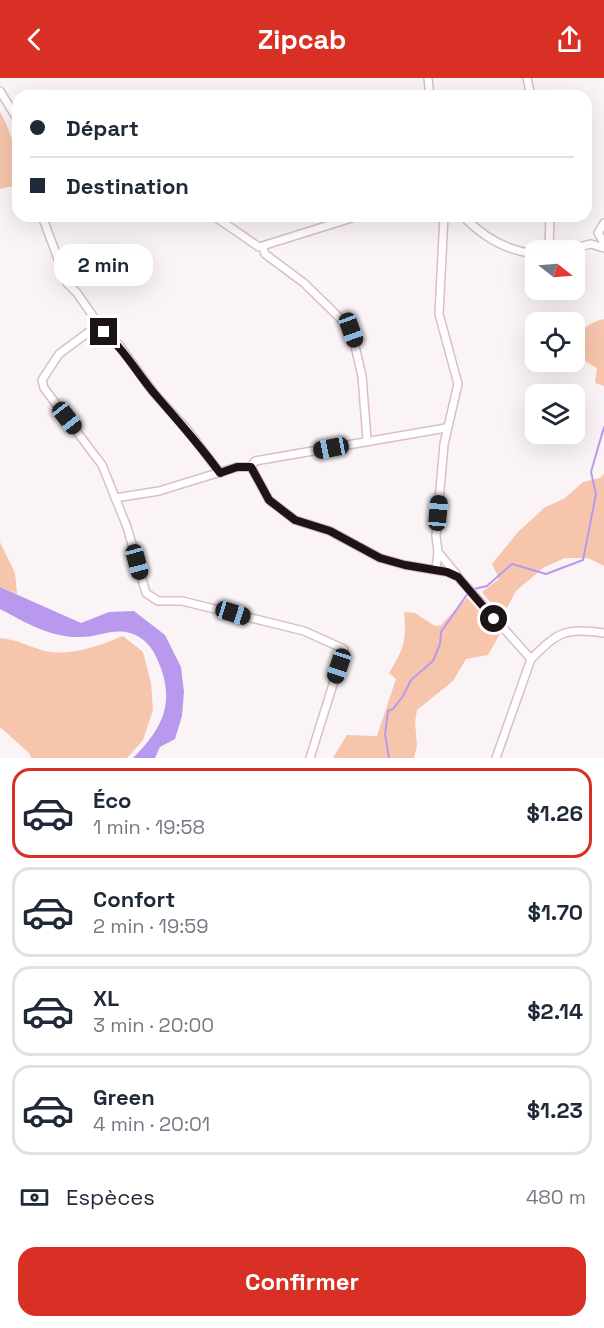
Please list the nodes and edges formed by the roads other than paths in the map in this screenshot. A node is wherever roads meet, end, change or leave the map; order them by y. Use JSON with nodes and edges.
{"nodes":[{"id":1,"x":0,"y":91,"type":"edge"},
{"id":2,"x":12,"y":110,"type":"edge"},
{"id":3,"x":44,"y":222,"type":"edge"},
{"id":4,"x":222,"y":222,"type":"edge"},
{"id":5,"x":340,"y":222,"type":"edge"},
{"id":6,"x":444,"y":222,"type":"edge"},
{"id":7,"x":470,"y":222,"type":"edge"},
{"id":8,"x":550,"y":222,"type":"edge"},
{"id":9,"x":604,"y":222,"type":"edge"},
{"id":10,"x":549,"y":240,"type":"edge"},
{"id":11,"x":604,"y":243,"type":"edge"},
{"id":12,"x":585,"y":245,"type":"edge"},
{"id":13,"x":263,"y":247,"type":"junction"},
{"id":14,"x":604,"y":248,"type":"edge"},
{"id":15,"x":525,"y":253,"type":"edge"},
{"id":16,"x":98,"y":325,"type":"junction"},
{"id":17,"x":446,"y":428,"type":"junction"},
{"id":18,"x":367,"y":440,"type":"junction"},
{"id":19,"x":251,"y":467,"type":"junction"},
{"id":20,"x":220,"y":473,"type":"junction"},
{"id":21,"x":115,"y":498,"type":"junction"},
{"id":22,"x":438,"y":552,"type":"junction"},
{"id":23,"x":436,"y":570,"type":"junction"},
{"id":24,"x":458,"y":577,"type":"junction"},
{"id":25,"x":604,"y":633,"type":"edge"},
{"id":26,"x":531,"y":659,"type":"junction"},
{"id":27,"x":310,"y":758,"type":"edge"},
{"id":28,"x":496,"y":758,"type":"edge"}],
"edges":[{"from":1,"to":2,"type":"street"},
{"from":3,"to":16,"type":"street"},
{"from":4,"to":13,"type":"street"},
{"from":5,"to":13,"type":"street"},
{"from":6,"to":17,"type":"street"},
{"from":7,"to":15,"type":"street"},
{"from":8,"to":10,"type":"street"},
{"from":9,"to":11,"type":"street"},
{"from":12,"to":14,"type":"street"},
{"from":13,"to":18,"type":"street"},
{"from":16,"to":20,"type":"street"},
{"from":16,"to":21,"type":"street"},
{"from":17,"to":18,"type":"street"},
{"from":17,"to":22,"type":"street"},
{"from":18,"to":19,"type":"street"},
{"from":19,"to":20,"type":"street"},
{"from":19,"to":23,"type":"street"},
{"from":20,"to":21,"type":"street"},
{"from":21,"to":27,"type":"street"},
{"from":22,"to":23,"type":"street"},
{"from":22,"to":24,"type":"street"},
{"from":23,"to":24,"type":"street"},
{"from":24,"to":26,"type":"street"},
{"from":25,"to":26,"type":"street"},
{"from":26,"to":28,"type":"street"}]}
